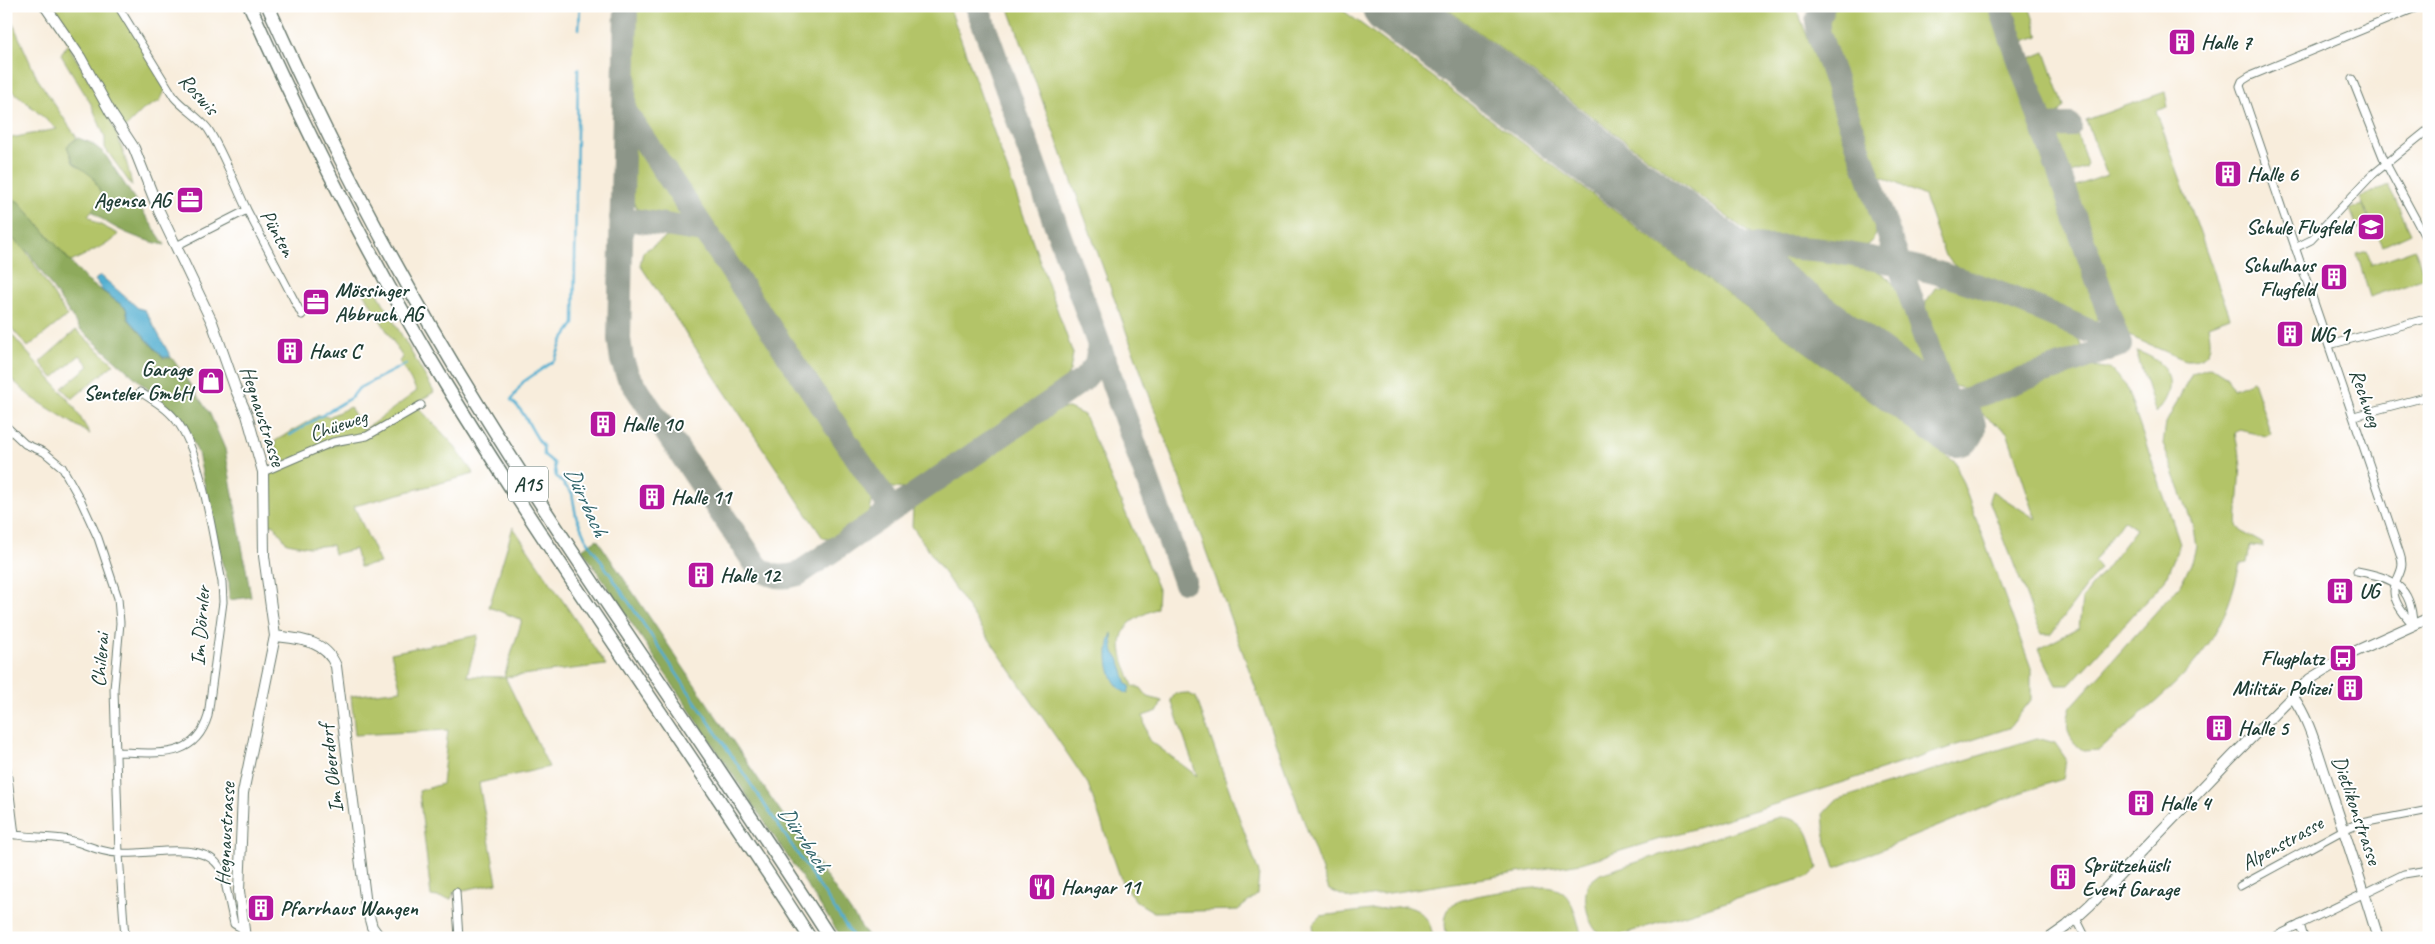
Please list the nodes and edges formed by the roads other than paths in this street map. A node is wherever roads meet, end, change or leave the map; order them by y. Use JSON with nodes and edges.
{"nodes":[{"id":1,"x":46,"y":6,"type":"edge"},
{"id":2,"x":118,"y":6,"type":"edge"},
{"id":3,"x":250,"y":6,"type":"edge"},
{"id":4,"x":268,"y":6,"type":"edge"},
{"id":5,"x":2412,"y":6,"type":"edge"},
{"id":6,"x":2420,"y":6,"type":"edge"},
{"id":7,"x":2405,"y":12,"type":"junction"},
{"id":8,"x":2352,"y":79,"type":"dead end"},
{"id":9,"x":2429,"y":128,"type":"edge"},
{"id":10,"x":2386,"y":162,"type":"junction"},
{"id":11,"x":247,"y":210,"type":"junction"},
{"id":12,"x":2429,"y":244,"type":"edge"},
{"id":13,"x":176,"y":246,"type":"junction"},
{"id":14,"x":2295,"y":248,"type":"junction"},
{"id":15,"x":302,"y":315,"type":"dead end"},
{"id":16,"x":2429,"y":318,"type":"edge"},
{"id":17,"x":2329,"y":345,"type":"junction"},
{"id":18,"x":140,"y":392,"type":"dead end"},
{"id":19,"x":2429,"y":396,"type":"edge"},
{"id":20,"x":421,"y":405,"type":"dead end"},
{"id":21,"x":2354,"y":416,"type":"junction"},
{"id":22,"x":6,"y":426,"type":"edge"},
{"id":23,"x":263,"y":472,"type":"junction"},
{"id":24,"x":2357,"y":571,"type":"dead end"},
{"id":25,"x":2395,"y":584,"type":"junction"},
{"id":26,"x":2429,"y":618,"type":"edge"},
{"id":27,"x":2412,"y":625,"type":"junction"},
{"id":28,"x":275,"y":636,"type":"junction"},
{"id":29,"x":2292,"y":696,"type":"junction"},
{"id":30,"x":116,"y":752,"type":"junction"},
{"id":31,"x":6,"y":762,"type":"edge"},
{"id":32,"x":2429,"y":810,"type":"edge"},
{"id":33,"x":2344,"y":829,"type":"junction"},
{"id":34,"x":6,"y":833,"type":"edge"},
{"id":35,"x":15,"y":835,"type":"junction"},
{"id":36,"x":119,"y":854,"type":"junction"},
{"id":37,"x":2429,"y":870,"type":"edge"},
{"id":38,"x":2240,"y":886,"type":"dead end"},
{"id":39,"x":456,"y":892,"type":"dead end"},
{"id":40,"x":2366,"y":893,"type":"junction"},
{"id":41,"x":2076,"y":918,"type":"junction"},
{"id":42,"x":2300,"y":924,"type":"junction"},
{"id":43,"x":244,"y":933,"type":"edge"},
{"id":44,"x":126,"y":938,"type":"edge"},
{"id":45,"x":380,"y":938,"type":"edge"},
{"id":46,"x":459,"y":938,"type":"edge"},
{"id":47,"x":810,"y":938,"type":"edge"},
{"id":48,"x":830,"y":938,"type":"edge"},
{"id":49,"x":2050,"y":938,"type":"edge"},
{"id":50,"x":2086,"y":938,"type":"edge"},
{"id":51,"x":2272,"y":938,"type":"edge"},
{"id":52,"x":2304,"y":938,"type":"edge"},
{"id":53,"x":2378,"y":938,"type":"edge"}],
"edges":[{"from":1,"to":13,"type":"street","name":"Hegnaustrasse"},
{"from":2,"to":11,"type":"street","name":"Roswis"},
{"from":3,"to":47,"type":"highway","number":"A15"},
{"from":4,"to":48,"type":"highway","number":"A15"},
{"from":5,"to":7,"type":"street"},
{"from":6,"to":7,"type":"street"},
{"from":7,"to":14,"type":"street","name":"Rechweg"},
{"from":8,"to":10,"type":"street"},
{"from":9,"to":10,"type":"street"},
{"from":10,"to":12,"type":"street"},
{"from":10,"to":14,"type":"street"},
{"from":11,"to":13,"type":"street","name":"Pünten"},
{"from":11,"to":15,"type":"street","name":"Pünten"},
{"from":13,"to":23,"type":"street","name":"Hegnaustrasse"},
{"from":14,"to":17,"type":"street","name":"Rechweg"},
{"from":16,"to":17,"type":"street"},
{"from":17,"to":21,"type":"street","name":"Rechweg"},
{"from":18,"to":30,"type":"street","name":"Im Dörnler"},
{"from":19,"to":21,"type":"street"},
{"from":20,"to":23,"type":"street","name":"Chüeweg"},
{"from":21,"to":25,"type":"street","name":"Rechweg"},
{"from":22,"to":30,"type":"street","name":"Chilerai"},
{"from":23,"to":28,"type":"street","name":"Hegnaustrasse"},
{"from":24,"to":25,"type":"street"},
{"from":25,"to":27,"type":"street","name":"Rechweg"},
{"from":25,"to":27,"type":"street"},
{"from":26,"to":27,"type":"street"},
{"from":27,"to":29,"type":"street"},
{"from":28,"to":43,"type":"street","name":"Hegnaustrasse"},
{"from":28,"to":45,"type":"street","name":"Im Oberdorf"},
{"from":29,"to":33,"type":"street","name":"Dietlikonstrasse"},
{"from":29,"to":41,"type":"street"},
{"from":30,"to":36,"type":"street","name":"Chilerai"},
{"from":31,"to":35,"type":"street"},
{"from":32,"to":33,"type":"street","name":"Alpenstrasse"},
{"from":33,"to":38,"type":"street","name":"Alpenstrasse"},
{"from":33,"to":40,"type":"street","name":"Dietlikonstrasse"},
{"from":34,"to":35,"type":"street"},
{"from":35,"to":36,"type":"street"},
{"from":36,"to":43,"type":"street"},
{"from":36,"to":44,"type":"street","name":"Chilerai"},
{"from":37,"to":40,"type":"street"},
{"from":39,"to":46,"type":"street"},
{"from":40,"to":42,"type":"street"},
{"from":40,"to":53,"type":"street","name":"Dietlikonstrasse"},
{"from":41,"to":49,"type":"street"},
{"from":41,"to":50,"type":"street"},
{"from":42,"to":51,"type":"street"},
{"from":42,"to":52,"type":"street"}]}
